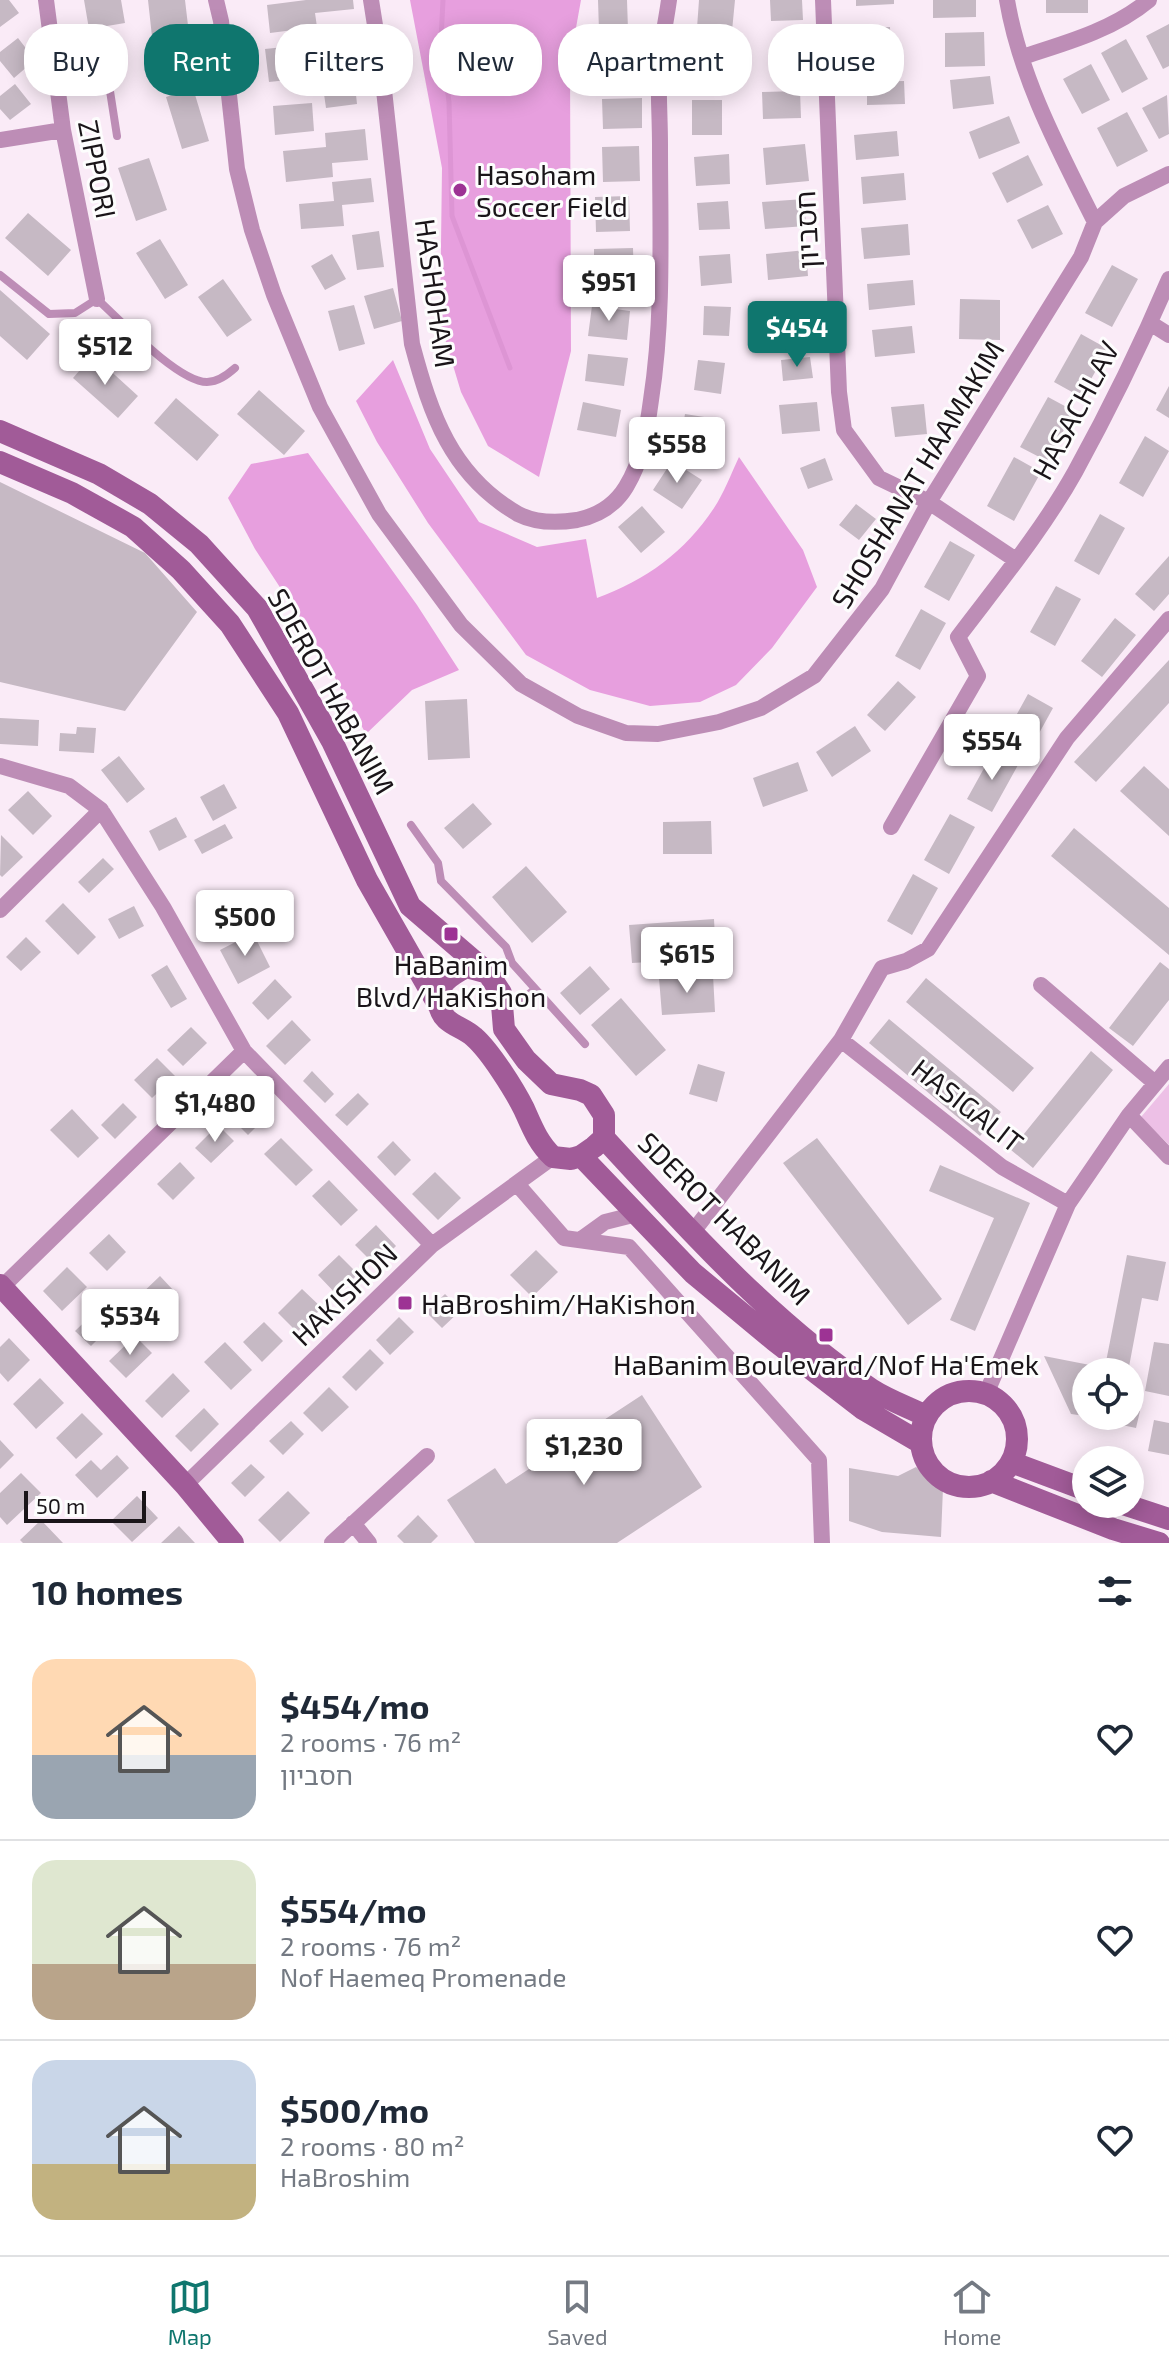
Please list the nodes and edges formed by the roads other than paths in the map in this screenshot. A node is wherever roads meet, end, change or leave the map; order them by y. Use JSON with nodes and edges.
{"nodes":[{"id":1,"x":46,"y":0,"type":"edge"},
{"id":2,"x":216,"y":0,"type":"edge"},
{"id":3,"x":371,"y":0,"type":"edge"},
{"id":4,"x":669,"y":0,"type":"edge"},
{"id":5,"x":823,"y":0,"type":"edge"},
{"id":6,"x":1007,"y":0,"type":"edge"},
{"id":7,"x":1149,"y":0,"type":"edge"},
{"id":8,"x":49,"y":24,"type":"edge"},
{"id":9,"x":1022,"y":57,"type":"junction"},
{"id":10,"x":59,"y":96,"type":"edge"},
{"id":11,"x":111,"y":96,"type":"edge"},
{"id":12,"x":63,"y":130,"type":"junction"},
{"id":13,"x":117,"y":136,"type":"dead end"},
{"id":14,"x":0,"y":140,"type":"edge"},
{"id":15,"x":1169,"y":174,"type":"edge"},
{"id":16,"x":1095,"y":222,"type":"junction"},
{"id":17,"x":0,"y":275,"type":"edge"},
{"id":18,"x":1169,"y":279,"type":"edge"},
{"id":19,"x":97,"y":299,"type":"junction"},
{"id":20,"x":1150,"y":323,"type":"junction"},
{"id":21,"x":1169,"y":335,"type":"edge"},
{"id":22,"x":235,"y":368,"type":"dead end"},
{"id":23,"x":0,"y":431,"type":"edge"},
{"id":24,"x":0,"y":462,"type":"edge"},
{"id":25,"x":929,"y":502,"type":"junction"},
{"id":26,"x":1016,"y":560,"type":"junction"},
{"id":27,"x":1169,"y":619,"type":"edge"},
{"id":28,"x":0,"y":766,"type":"edge"},
{"id":29,"x":101,"y":810,"type":"junction"},
{"id":30,"x":411,"y":825,"type":"dead end"},
{"id":31,"x":891,"y":827,"type":"dead end"},
{"id":32,"x":0,"y":910,"type":"edge"},
{"id":33,"x":488,"y":973,"type":"junction"},
{"id":34,"x":1041,"y":985,"type":"dead end"},
{"id":35,"x":535,"y":989,"type":"junction"},
{"id":36,"x":502,"y":1005,"type":"junction"},
{"id":37,"x":439,"y":1006,"type":"junction"},
{"id":38,"x":841,"y":1040,"type":"junction"},
{"id":39,"x":585,"y":1044,"type":"dead end"},
{"id":40,"x":244,"y":1051,"type":"junction"},
{"id":41,"x":1169,"y":1067,"type":"edge"},
{"id":42,"x":1155,"y":1083,"type":"junction"},
{"id":43,"x":1129,"y":1115,"type":"junction"},
{"id":44,"x":604,"y":1138,"type":"junction"},
{"id":45,"x":581,"y":1156,"type":"junction"},
{"id":46,"x":553,"y":1157,"type":"junction"},
{"id":47,"x":1169,"y":1157,"type":"edge"},
{"id":48,"x":517,"y":1184,"type":"junction"},
{"id":49,"x":1068,"y":1204,"type":"junction"},
{"id":50,"x":637,"y":1214,"type":"junction"},
{"id":51,"x":692,"y":1233,"type":"junction"},
{"id":52,"x":580,"y":1240,"type":"junction"},
{"id":53,"x":432,"y":1245,"type":"junction"},
{"id":54,"x":1,"y":1286,"type":"edge"},
{"id":55,"x":986,"y":1394,"type":"junction"},
{"id":56,"x":926,"y":1416,"type":"junction"},
{"id":57,"x":921,"y":1443,"type":"junction"},
{"id":58,"x":427,"y":1456,"type":"dead end"},
{"id":59,"x":1011,"y":1462,"type":"junction"},
{"id":60,"x":991,"y":1481,"type":"junction"},
{"id":61,"x":185,"y":1485,"type":"junction"},
{"id":62,"x":1072,"y":1485,"type":"edge"},
{"id":63,"x":1144,"y":1511,"type":"edge"},
{"id":64,"x":1169,"y":1519,"type":"edge"},
{"id":65,"x":353,"y":1523,"type":"junction"},
{"id":66,"x":233,"y":1543,"type":"edge"},
{"id":67,"x":332,"y":1543,"type":"edge"},
{"id":68,"x":369,"y":1543,"type":"edge"},
{"id":69,"x":822,"y":1543,"type":"edge"},
{"id":70,"x":1159,"y":1543,"type":"edge"}],
"edges":[{"from":1,"to":8,"type":"street","name":"ZIPPORI"},
{"from":2,"to":25,"type":"street","name":"SHOSHANAT HAAMAKIM"},
{"from":3,"to":4,"type":"street","name":"HASHOHAM"},
{"from":5,"to":25,"type":"street","name":"חסביון"},
{"from":6,"to":9,"type":"street"},
{"from":7,"to":9,"type":"street"},
{"from":9,"to":16,"type":"street"},
{"from":10,"to":12,"type":"street","name":"ZIPPORI"},
{"from":11,"to":13,"type":"lane"},
{"from":12,"to":14,"type":"street"},
{"from":12,"to":19,"type":"street","name":"ZIPPORI"},
{"from":15,"to":16,"type":"street","name":"SHOSHANAT HAAMAKIM"},
{"from":16,"to":25,"type":"street","name":"SHOSHANAT HAAMAKIM"},
{"from":17,"to":19,"type":"lane"},
{"from":18,"to":20,"type":"street","name":"HASACHLAV"},
{"from":19,"to":22,"type":"lane"},
{"from":20,"to":21,"type":"street"},
{"from":20,"to":26,"type":"street","name":"HASACHLAV"},
{"from":23,"to":33,"type":"main road","name":"SDEROT HABANIM"},
{"from":24,"to":37,"type":"main road","name":"SDEROT HABANIM"},
{"from":25,"to":26,"type":"street","name":"חסביון"},
{"from":26,"to":31,"type":"street","name":"HASACHLAV"},
{"from":27,"to":38,"type":"street"},
{"from":28,"to":29,"type":"street"},
{"from":29,"to":32,"type":"street"},
{"from":29,"to":40,"type":"street"},
{"from":30,"to":35,"type":"lane"},
{"from":33,"to":36,"type":"main road"},
{"from":33,"to":37,"type":"main road"},
{"from":34,"to":42,"type":"street"},
{"from":35,"to":36,"type":"lane"},
{"from":35,"to":39,"type":"lane"},
{"from":36,"to":44,"type":"main road"},
{"from":37,"to":46,"type":"main road","name":"SDEROT HABANIM"},
{"from":38,"to":49,"type":"street","name":"HASIGALIT"},
{"from":38,"to":51,"type":"street"},
{"from":40,"to":53,"type":"street"},
{"from":40,"to":54,"type":"street"},
{"from":41,"to":42,"type":"street"},
{"from":42,"to":43,"type":"street"},
{"from":43,"to":47,"type":"street"},
{"from":43,"to":49,"type":"street"},
{"from":44,"to":45,"type":"main road"},
{"from":44,"to":51,"type":"main road","name":"SDEROT HABANIM"},
{"from":45,"to":46,"type":"main road"},
{"from":45,"to":50,"type":"main road","name":"SDEROT HABANIM"},
{"from":46,"to":48,"type":"street","name":"HAKISHON"},
{"from":48,"to":52,"type":"street"},
{"from":48,"to":53,"type":"street","name":"HAKISHON"},
{"from":49,"to":55,"type":"street"},
{"from":50,"to":52,"type":"street"},
{"from":50,"to":57,"type":"main road","name":"SDEROT HABANIM"},
{"from":51,"to":56,"type":"main road","name":"SDEROT HABANIM"},
{"from":52,"to":69,"type":"street"},
{"from":53,"to":61,"type":"street","name":"HAKISHON"},
{"from":54,"to":61,"type":"main road"},
{"from":55,"to":56,"type":"main road"},
{"from":55,"to":59,"type":"main road"},
{"from":56,"to":57,"type":"main road"},
{"from":57,"to":60,"type":"main road"},
{"from":58,"to":65,"type":"street"},
{"from":59,"to":60,"type":"main road"},
{"from":59,"to":62,"type":"main road"},
{"from":60,"to":70,"type":"main road"},
{"from":61,"to":66,"type":"main road"},
{"from":63,"to":64,"type":"main road"},
{"from":65,"to":67,"type":"street"},
{"from":65,"to":68,"type":"street"}]}
